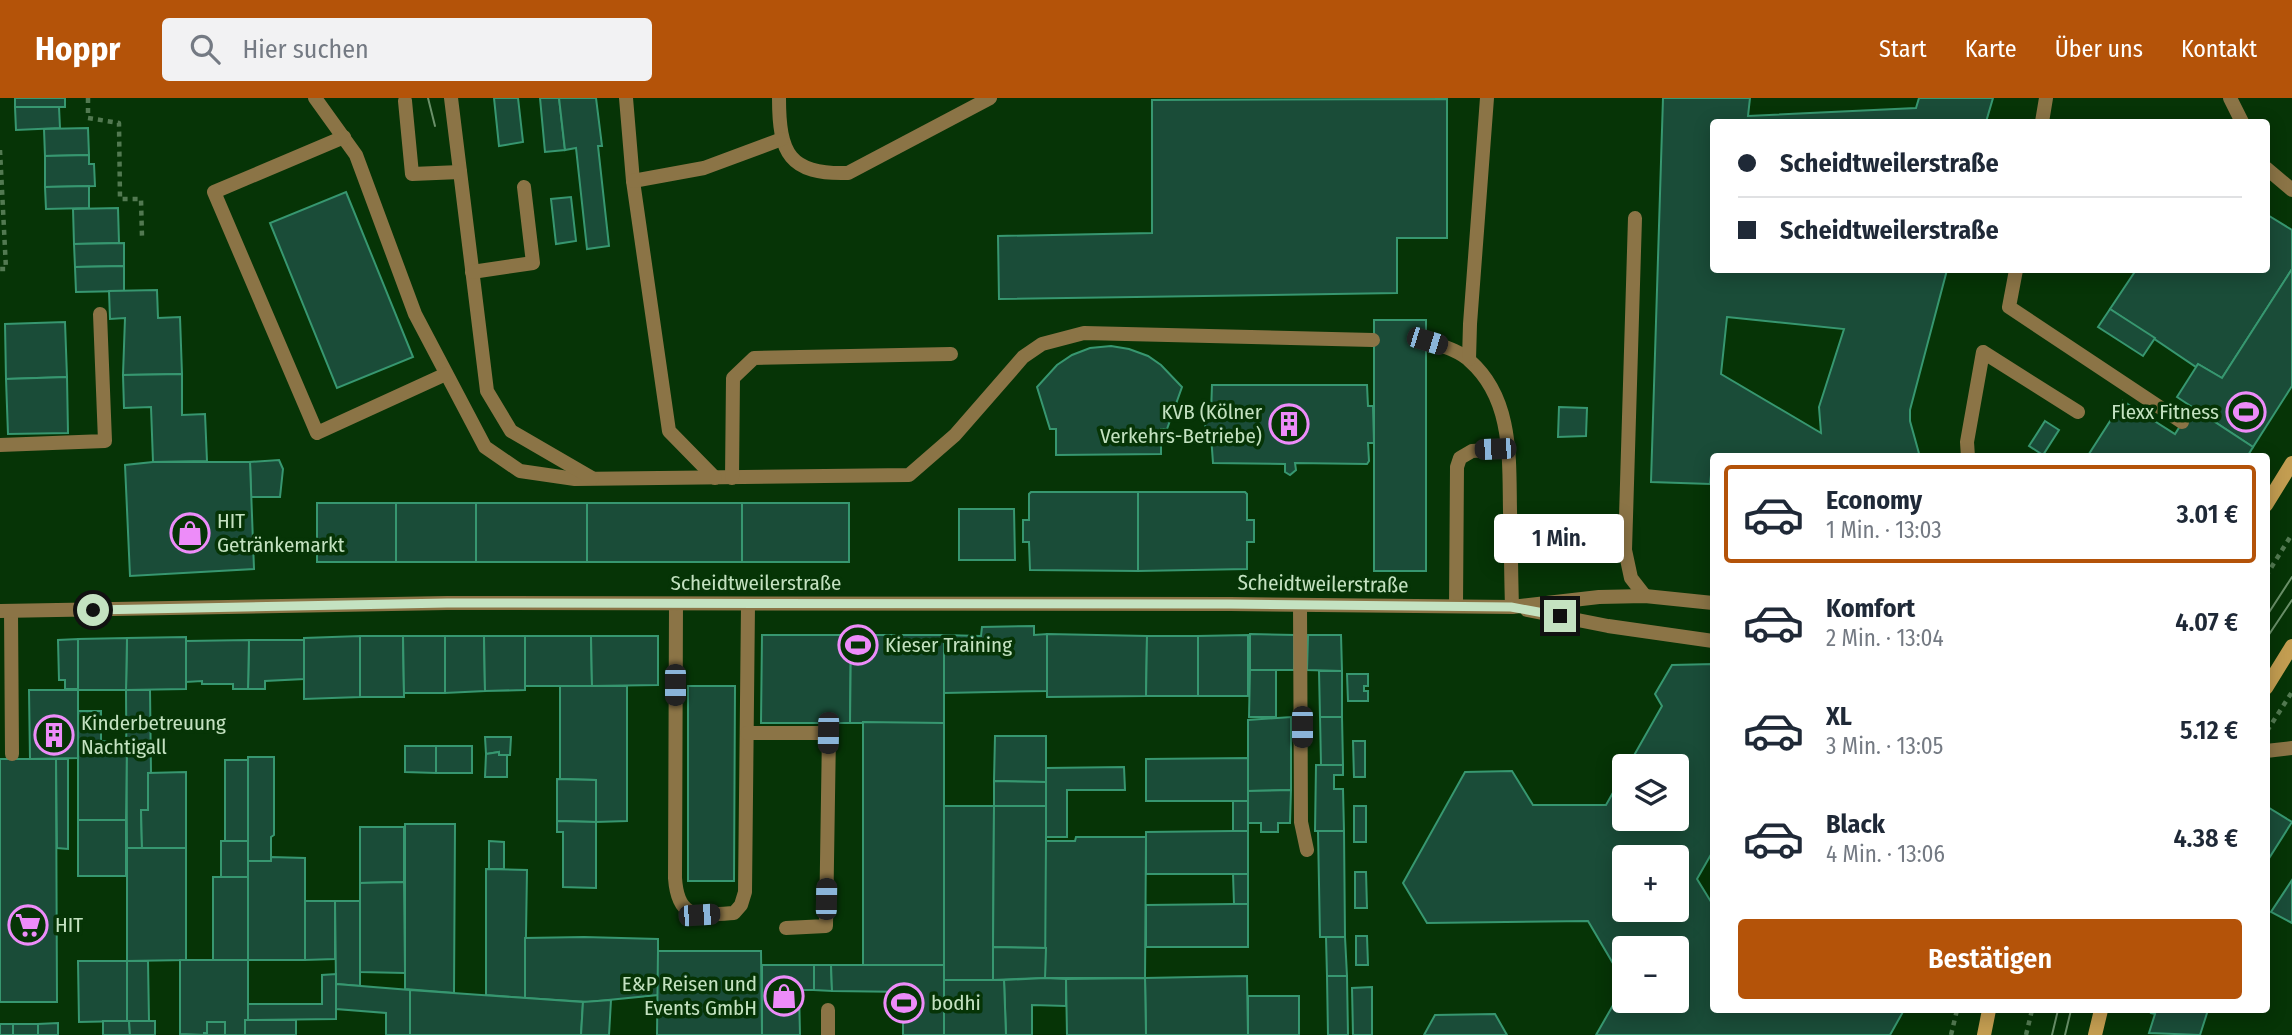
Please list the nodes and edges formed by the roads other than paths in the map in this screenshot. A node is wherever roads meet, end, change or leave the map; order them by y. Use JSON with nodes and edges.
{"nodes":[{"id":1,"x":316,"y":98,"type":"edge"},
{"id":2,"x":451,"y":98,"type":"edge"},
{"id":3,"x":626,"y":98,"type":"edge"},
{"id":4,"x":779,"y":98,"type":"edge"},
{"id":5,"x":990,"y":98,"type":"edge"},
{"id":6,"x":1487,"y":98,"type":"edge"},
{"id":7,"x":2046,"y":98,"type":"edge"},
{"id":8,"x":2230,"y":98,"type":"edge"},
{"id":9,"x":405,"y":101,"type":"dead end"},
{"id":10,"x":2042,"y":119,"type":"edge"},
{"id":11,"x":2240,"y":119,"type":"edge"},
{"id":12,"x":344,"y":137,"type":"junction"},
{"id":13,"x":782,"y":139,"type":"junction"},
{"id":14,"x":2270,"y":171,"type":"edge"},
{"id":15,"x":460,"y":172,"type":"junction"},
{"id":16,"x":633,"y":181,"type":"junction"},
{"id":17,"x":524,"y":187,"type":"dead end"},
{"id":18,"x":2292,"y":190,"type":"edge"},
{"id":19,"x":1635,"y":218,"type":"dead end"},
{"id":20,"x":472,"y":272,"type":"junction"},
{"id":21,"x":2015,"y":273,"type":"edge"},
{"id":22,"x":100,"y":314,"type":"dead end"},
{"id":23,"x":1373,"y":340,"type":"dead end"},
{"id":24,"x":1427,"y":341,"type":"dead end"},
{"id":25,"x":951,"y":354,"type":"dead end"},
{"id":26,"x":1469,"y":359,"type":"junction"},
{"id":27,"x":446,"y":374,"type":"junction"},
{"id":28,"x":2078,"y":412,"type":"dead end"},
{"id":29,"x":2182,"y":422,"type":"dead end"},
{"id":30,"x":0,"y":445,"type":"edge"},
{"id":31,"x":1509,"y":449,"type":"junction"},
{"id":32,"x":1968,"y":453,"type":"edge"},
{"id":33,"x":2292,"y":463,"type":"edge"},
{"id":34,"x":715,"y":478,"type":"junction"},
{"id":35,"x":732,"y":478,"type":"junction"},
{"id":36,"x":594,"y":479,"type":"junction"},
{"id":37,"x":2272,"y":484,"type":"edge"},
{"id":38,"x":1645,"y":596,"type":"junction"},
{"id":39,"x":1710,"y":603,"type":"edge"},
{"id":40,"x":676,"y":604,"type":"junction"},
{"id":41,"x":748,"y":605,"type":"junction"},
{"id":42,"x":1300,"y":605,"type":"junction"},
{"id":43,"x":1456,"y":606,"type":"junction"},
{"id":44,"x":1511,"y":607,"type":"junction"},
{"id":45,"x":6,"y":611,"type":"edge"},
{"id":46,"x":1710,"y":640,"type":"edge"},
{"id":47,"x":2292,"y":646,"type":"edge"},
{"id":48,"x":2270,"y":681,"type":"edge"},
{"id":49,"x":747,"y":733,"type":"junction"},
{"id":50,"x":2292,"y":748,"type":"edge"},
{"id":51,"x":2270,"y":751,"type":"edge"},
{"id":52,"x":12,"y":754,"type":"dead end"},
{"id":53,"x":1307,"y":850,"type":"dead end"},
{"id":54,"x":786,"y":928,"type":"dead end"},
{"id":55,"x":828,"y":1010,"type":"dead end"},
{"id":56,"x":1988,"y":1013,"type":"edge"},
{"id":57,"x":2100,"y":1013,"type":"edge"},
{"id":58,"x":828,"y":1035,"type":"edge"},
{"id":59,"x":1984,"y":1035,"type":"edge"},
{"id":60,"x":2095,"y":1035,"type":"edge"}],
"edges":[{"from":1,"to":12,"type":"street"},
{"from":2,"to":15,"type":"street"},
{"from":3,"to":16,"type":"street"},
{"from":4,"to":13,"type":"street"},
{"from":5,"to":13,"type":"street"},
{"from":6,"to":26,"type":"street"},
{"from":7,"to":10,"type":"street"},
{"from":8,"to":11,"type":"street"},
{"from":9,"to":15,"type":"street"},
{"from":12,"to":27,"type":"street"},
{"from":12,"to":27,"type":"street"},
{"from":13,"to":16,"type":"street"},
{"from":14,"to":18,"type":"street"},
{"from":15,"to":20,"type":"street"},
{"from":16,"to":34,"type":"street"},
{"from":17,"to":20,"type":"street"},
{"from":19,"to":38,"type":"street"},
{"from":20,"to":36,"type":"street"},
{"from":21,"to":29,"type":"street"},
{"from":22,"to":30,"type":"street"},
{"from":23,"to":35,"type":"street"},
{"from":24,"to":26,"type":"street"},
{"from":25,"to":35,"type":"street"},
{"from":26,"to":31,"type":"street"},
{"from":27,"to":36,"type":"street"},
{"from":28,"to":32,"type":"street"},
{"from":31,"to":43,"type":"street"},
{"from":31,"to":44,"type":"street"},
{"from":33,"to":37,"type":"main road"},
{"from":34,"to":35,"type":"street"},
{"from":34,"to":36,"type":"street"},
{"from":38,"to":39,"type":"street","name":"Scheidtweilerstraße"},
{"from":38,"to":44,"type":"street","name":"Scheidtweilerstraße"},
{"from":40,"to":41,"type":"street","name":"Scheidtweilerstraße"},
{"from":40,"to":45,"type":"street","name":"Scheidtweilerstraße"},
{"from":40,"to":49,"type":"street"},
{"from":41,"to":42,"type":"street","name":"Scheidtweilerstraße"},
{"from":41,"to":49,"type":"street"},
{"from":42,"to":43,"type":"street","name":"Scheidtweilerstraße"},
{"from":42,"to":53,"type":"street"},
{"from":43,"to":44,"type":"street","name":"Scheidtweilerstraße"},
{"from":44,"to":46,"type":"street","name":"Scheidtweilerstraße"},
{"from":45,"to":52,"type":"street"},
{"from":47,"to":48,"type":"main road"},
{"from":49,"to":54,"type":"street"},
{"from":50,"to":51,"type":"street"},
{"from":55,"to":58,"type":"street"},
{"from":56,"to":59,"type":"main road"},
{"from":57,"to":60,"type":"main road"}]}
